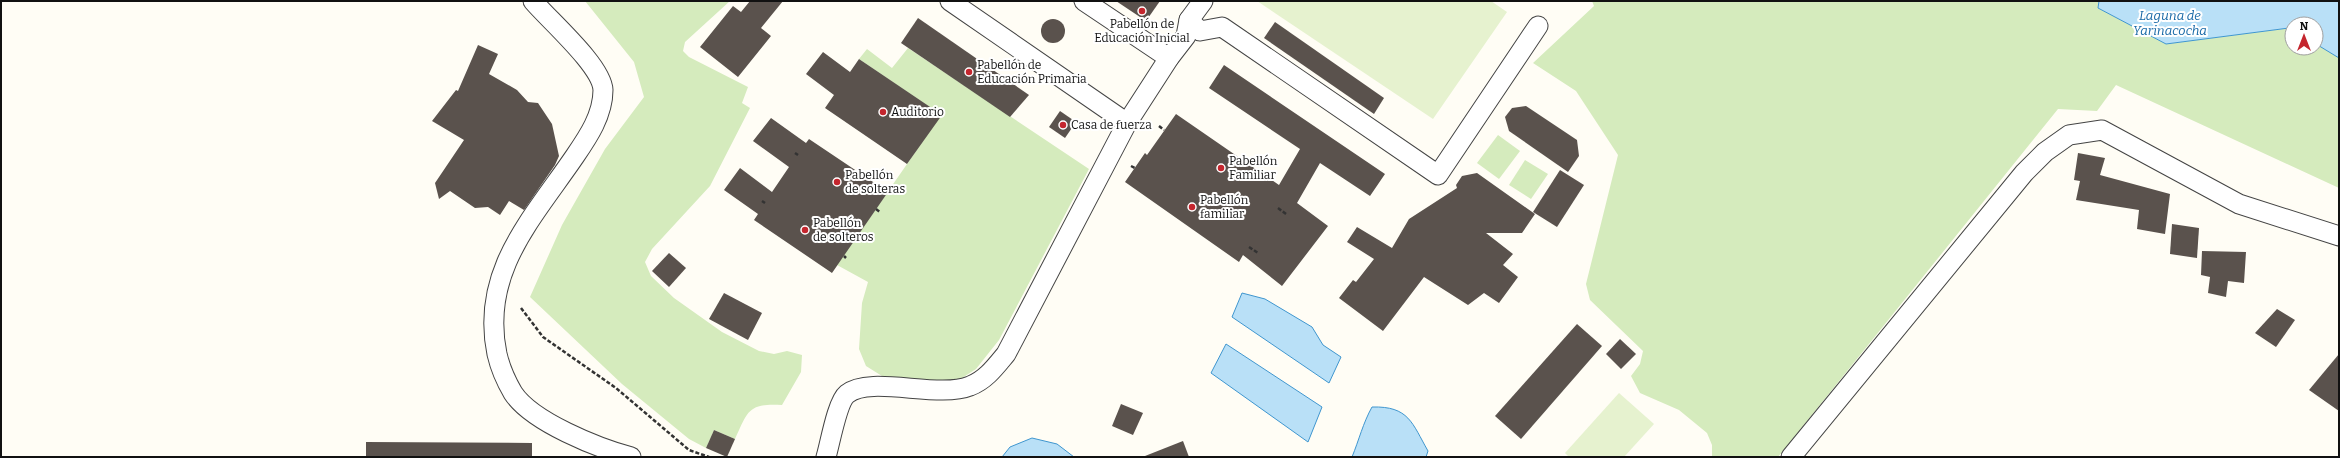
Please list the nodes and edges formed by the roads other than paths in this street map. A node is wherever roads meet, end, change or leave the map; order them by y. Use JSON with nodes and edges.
{"nodes":[{"id":1,"x":533,"y":1,"type":"edge"},
{"id":2,"x":950,"y":1,"type":"edge"},
{"id":3,"x":1084,"y":1,"type":"edge"},
{"id":4,"x":1203,"y":1,"type":"edge"},
{"id":5,"x":1190,"y":20,"type":"junction"},
{"id":6,"x":1538,"y":26,"type":"dead end"},
{"id":7,"x":1169,"y":58,"type":"junction"},
{"id":8,"x":1127,"y":123,"type":"junction"},
{"id":9,"x":2339,"y":236,"type":"edge"},
{"id":10,"x":631,"y":457,"type":"edge"},
{"id":11,"x":826,"y":457,"type":"edge"},
{"id":12,"x":1791,"y":457,"type":"edge"}],
"edges":[{"from":1,"to":10,"type":"lane"},
{"from":2,"to":8,"type":"lane"},
{"from":3,"to":7,"type":"lane"},
{"from":4,"to":5,"type":"lane"},
{"from":5,"to":6,"type":"lane"},
{"from":5,"to":7,"type":"lane"},
{"from":7,"to":8,"type":"lane"},
{"from":8,"to":11,"type":"lane"},
{"from":9,"to":12,"type":"lane"}]}
